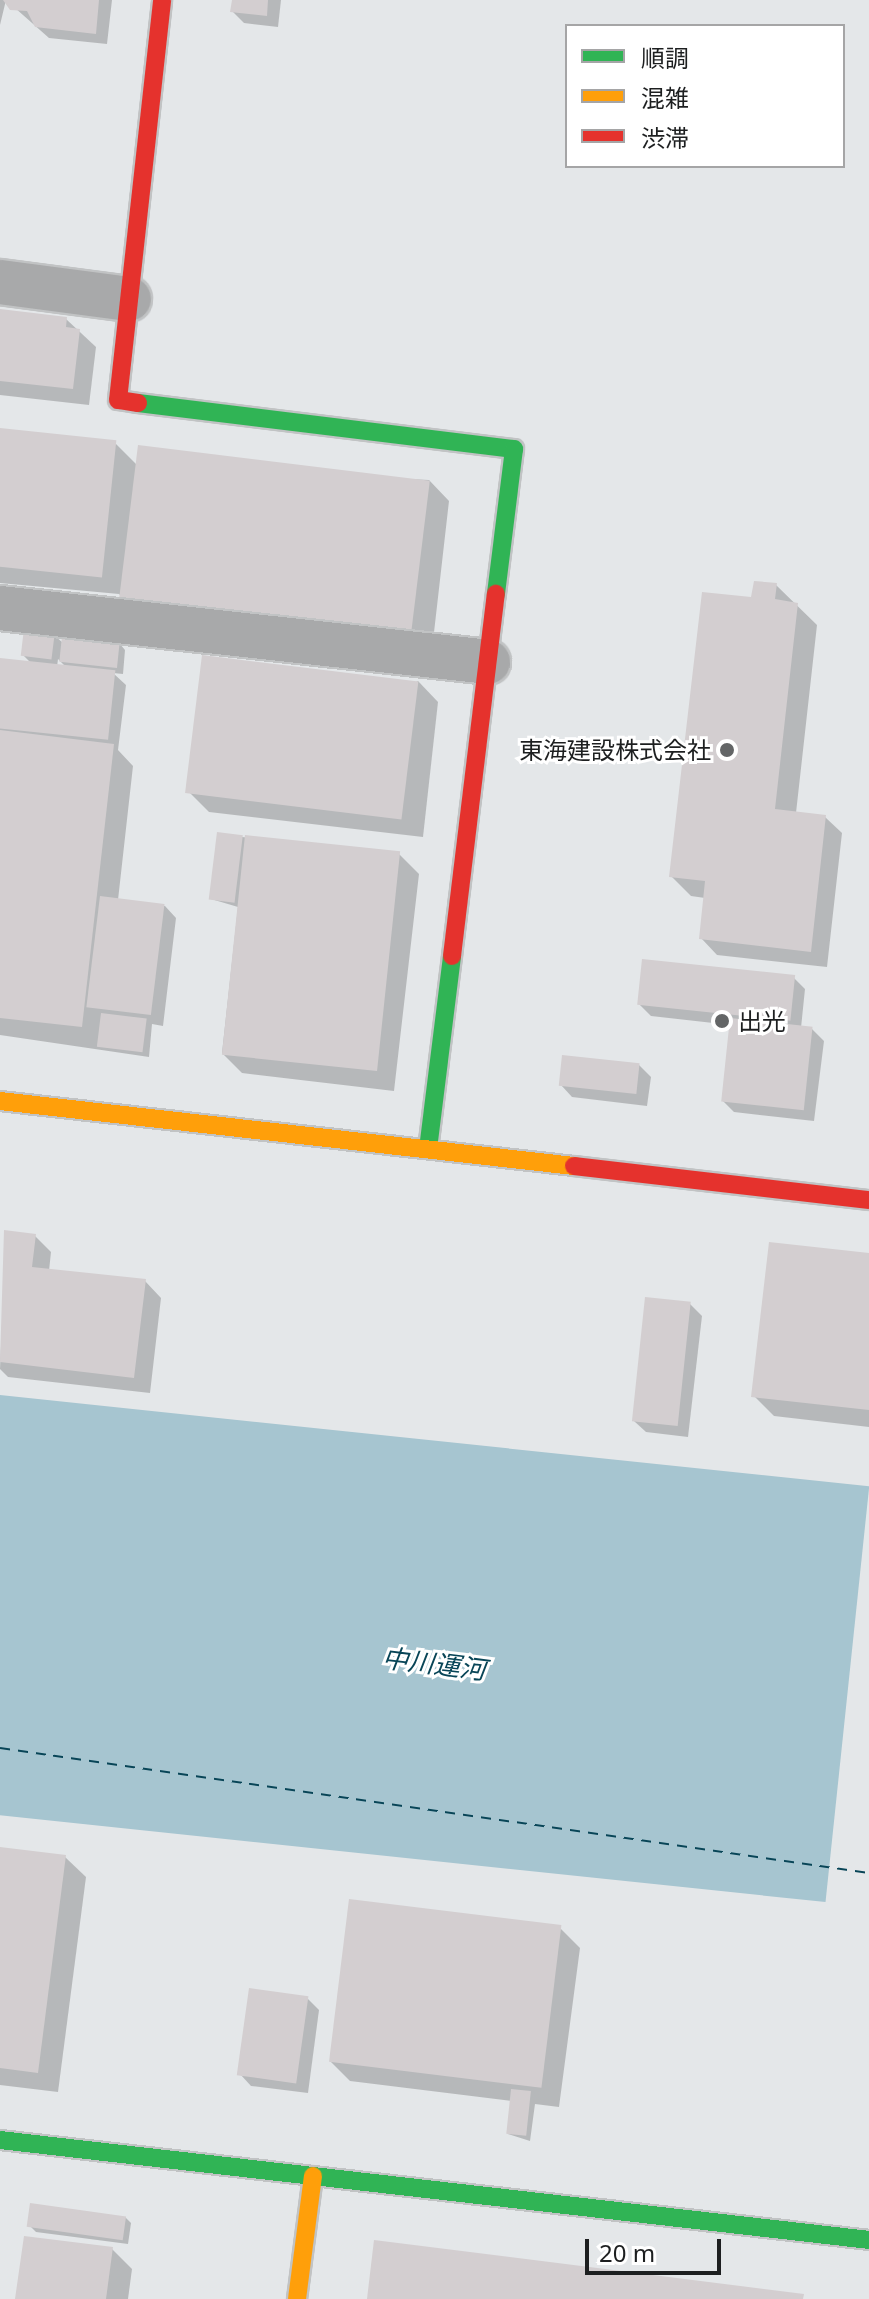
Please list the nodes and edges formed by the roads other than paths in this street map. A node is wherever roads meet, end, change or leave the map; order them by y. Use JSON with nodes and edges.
{"nodes":[{"id":1,"x":162,"y":0,"type":"edge"},
{"id":2,"x":0,"y":282,"type":"edge"},
{"id":3,"x":129,"y":299,"type":"junction"},
{"id":4,"x":0,"y":608,"type":"edge"},
{"id":5,"x":488,"y":662,"type":"junction"},
{"id":6,"x":0,"y":1101,"type":"edge"},
{"id":7,"x":428,"y":1149,"type":"junction"},
{"id":8,"x":869,"y":1200,"type":"edge"},
{"id":9,"x":0,"y":2140,"type":"edge"},
{"id":10,"x":313,"y":2176,"type":"junction"},
{"id":11,"x":869,"y":2240,"type":"edge"},
{"id":12,"x":297,"y":2299,"type":"edge"}],
"edges":[{"from":1,"to":3,"type":"street"},
{"from":2,"to":3,"type":"street"},
{"from":3,"to":5,"type":"street"},
{"from":4,"to":5,"type":"street"},
{"from":5,"to":7,"type":"street"},
{"from":6,"to":7,"type":"street"},
{"from":7,"to":8,"type":"street"},
{"from":9,"to":10,"type":"street"},
{"from":10,"to":11,"type":"street"},
{"from":10,"to":12,"type":"street"}]}
